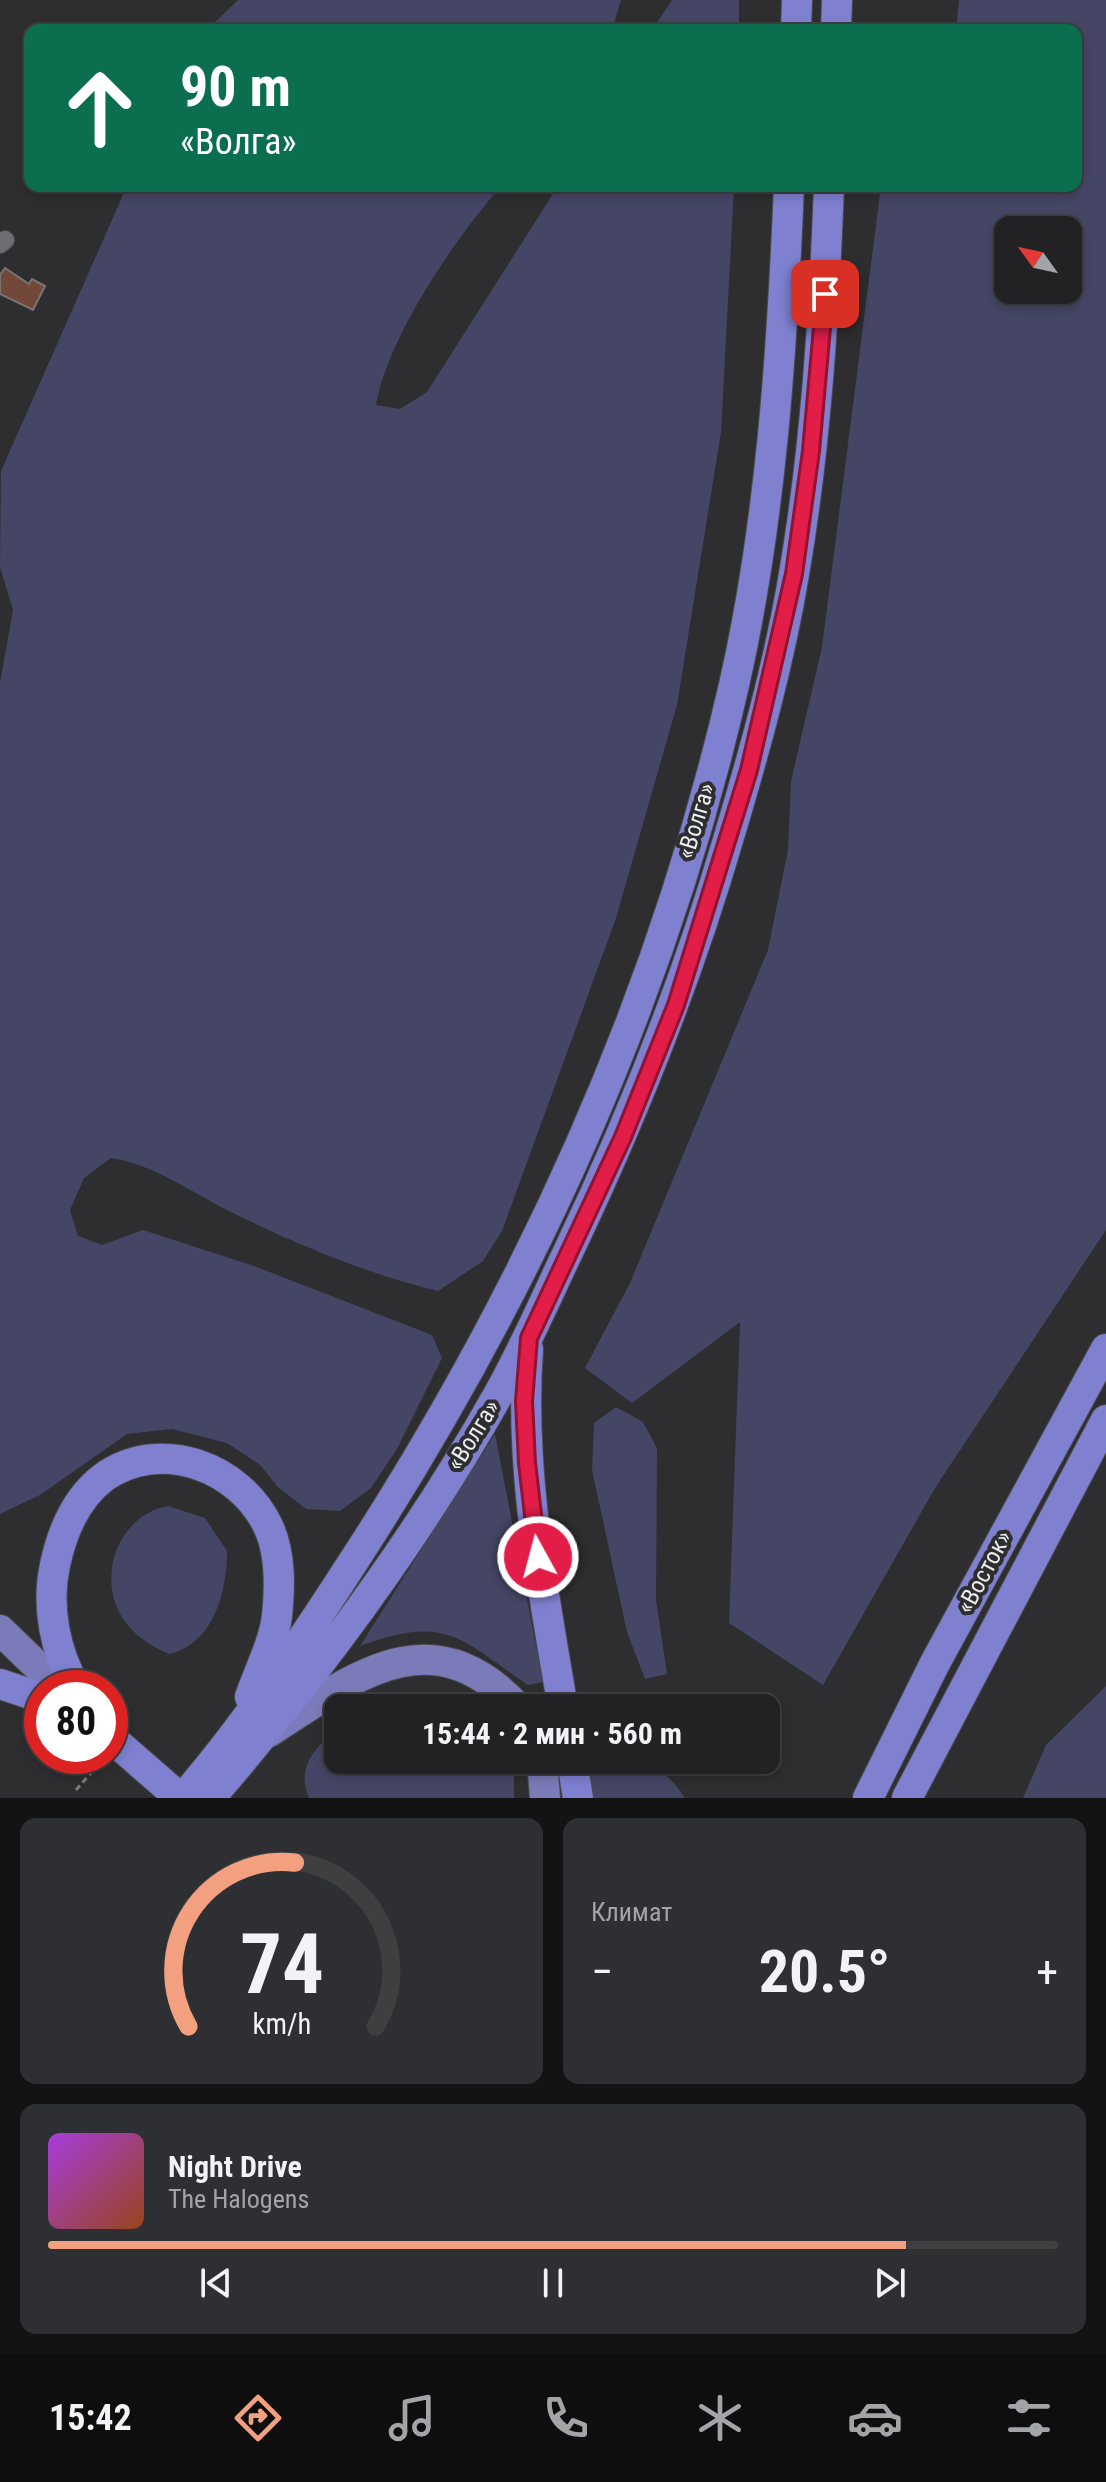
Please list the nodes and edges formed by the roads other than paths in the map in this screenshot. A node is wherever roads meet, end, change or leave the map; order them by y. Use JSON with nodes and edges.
{"nodes":[{"id":1,"x":797,"y":0,"type":"edge"},
{"id":2,"x":837,"y":0,"type":"edge"},
{"id":3,"x":796,"y":24,"type":"edge"},
{"id":4,"x":836,"y":24,"type":"edge"},
{"id":5,"x":789,"y":192,"type":"edge"},
{"id":6,"x":829,"y":192,"type":"edge"},
{"id":7,"x":529,"y":1338,"type":"junction"},
{"id":8,"x":1106,"y":1349,"type":"edge"},
{"id":9,"x":1106,"y":1420,"type":"edge"},
{"id":10,"x":0,"y":1630,"type":"edge"},
{"id":11,"x":41,"y":1670,"type":"edge"},
{"id":12,"x":68,"y":1670,"type":"edge"},
{"id":13,"x":0,"y":1684,"type":"edge"},
{"id":14,"x":24,"y":1692,"type":"edge"},
{"id":15,"x":324,"y":1694,"type":"edge"},
{"id":16,"x":325,"y":1694,"type":"edge"},
{"id":17,"x":505,"y":1694,"type":"edge"},
{"id":18,"x":561,"y":1694,"type":"edge"},
{"id":19,"x":251,"y":1735,"type":"junction"},
{"id":20,"x":128,"y":1758,"type":"edge"},
{"id":21,"x":543,"y":1774,"type":"edge"},
{"id":22,"x":574,"y":1774,"type":"edge"},
{"id":23,"x":182,"y":1798,"type":"edge"},
{"id":24,"x":210,"y":1798,"type":"edge"},
{"id":25,"x":545,"y":1798,"type":"edge"},
{"id":26,"x":578,"y":1798,"type":"edge"},
{"id":27,"x":868,"y":1798,"type":"edge"},
{"id":28,"x":907,"y":1798,"type":"edge"}],
"edges":[{"from":1,"to":3,"type":"highway"},
{"from":2,"to":4,"type":"highway"},
{"from":5,"to":19,"type":"highway","name":"«Волга»"},
{"from":6,"to":7,"type":"highway","name":"«Волга»"},
{"from":7,"to":18,"type":"highway"},
{"from":7,"to":19,"type":"highway","name":"«Волга»"},
{"from":8,"to":27,"type":"highway","name":"«Восток»"},
{"from":9,"to":28,"type":"highway","name":"«Восток»"},
{"from":10,"to":11,"type":"main road"},
{"from":12,"to":19,"type":"highway"},
{"from":13,"to":14,"type":"highway"},
{"from":15,"to":19,"type":"main road"},
{"from":16,"to":17,"type":"main road"},
{"from":19,"to":23,"type":"highway"},
{"from":19,"to":24,"type":"highway","name":"«Волга»"},
{"from":20,"to":23,"type":"highway"},
{"from":21,"to":25,"type":"main road"},
{"from":22,"to":26,"type":"highway"}]}
